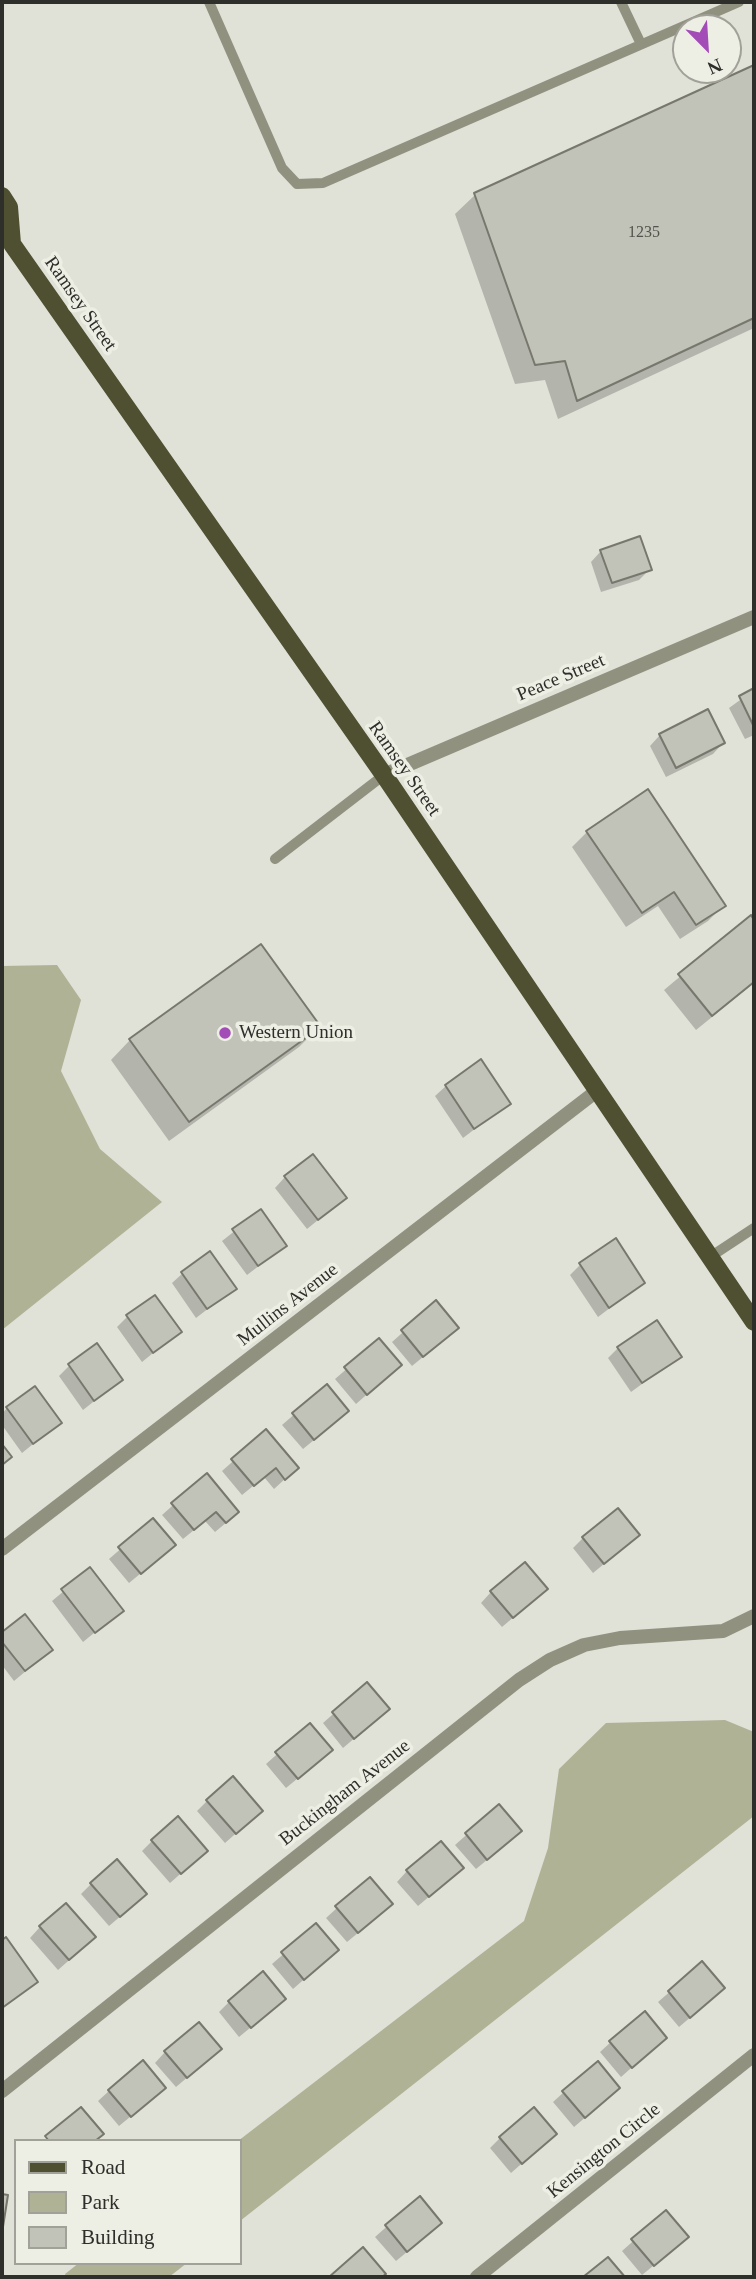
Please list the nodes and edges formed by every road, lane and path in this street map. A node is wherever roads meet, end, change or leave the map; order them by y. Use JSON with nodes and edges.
{"nodes":[{"id":1,"x":209,"y":2,"type":"edge"},
{"id":2,"x":621,"y":2,"type":"edge"},
{"id":3,"x":739,"y":2,"type":"edge"},
{"id":4,"x":641,"y":44,"type":"junction"},
{"id":5,"x":2,"y":196,"type":"edge"},
{"id":6,"x":5,"y":246,"type":"edge"},
{"id":7,"x":754,"y":617,"type":"edge"},
{"id":8,"x":384,"y":775,"type":"junction"},
{"id":9,"x":275,"y":859,"type":"dead end"},
{"id":10,"x":598,"y":1090,"type":"junction"},
{"id":11,"x":754,"y":1228,"type":"edge"},
{"id":12,"x":710,"y":1257,"type":"junction"},
{"id":13,"x":754,"y":1322,"type":"edge"},
{"id":14,"x":2,"y":1549,"type":"edge"},
{"id":15,"x":754,"y":1616,"type":"edge"},
{"id":16,"x":754,"y":2055,"type":"edge"},
{"id":17,"x":2,"y":2089,"type":"edge"},
{"id":18,"x":477,"y":2277,"type":"edge"}],
"edges":[{"from":1,"to":4,"type":"lane"},
{"from":2,"to":4,"type":"lane"},
{"from":3,"to":4,"type":"lane"},
{"from":5,"to":6,"type":"main road","name":"Ramsey Street"},
{"from":6,"to":8,"type":"main road","name":"Ramsey Street"},
{"from":7,"to":8,"type":"street","name":"Peace Street"},
{"from":8,"to":9,"type":"lane"},
{"from":8,"to":10,"type":"main road","name":"Ramsey Street"},
{"from":10,"to":12,"type":"main road","name":"Ramsey Street"},
{"from":10,"to":14,"type":"street","name":"Mullins Avenue"},
{"from":11,"to":12,"type":"lane"},
{"from":12,"to":13,"type":"main road","name":"Ramsey Street"},
{"from":15,"to":17,"type":"street","name":"Buckingham Avenue"},
{"from":16,"to":18,"type":"street","name":"Kensington Circle"}]}
